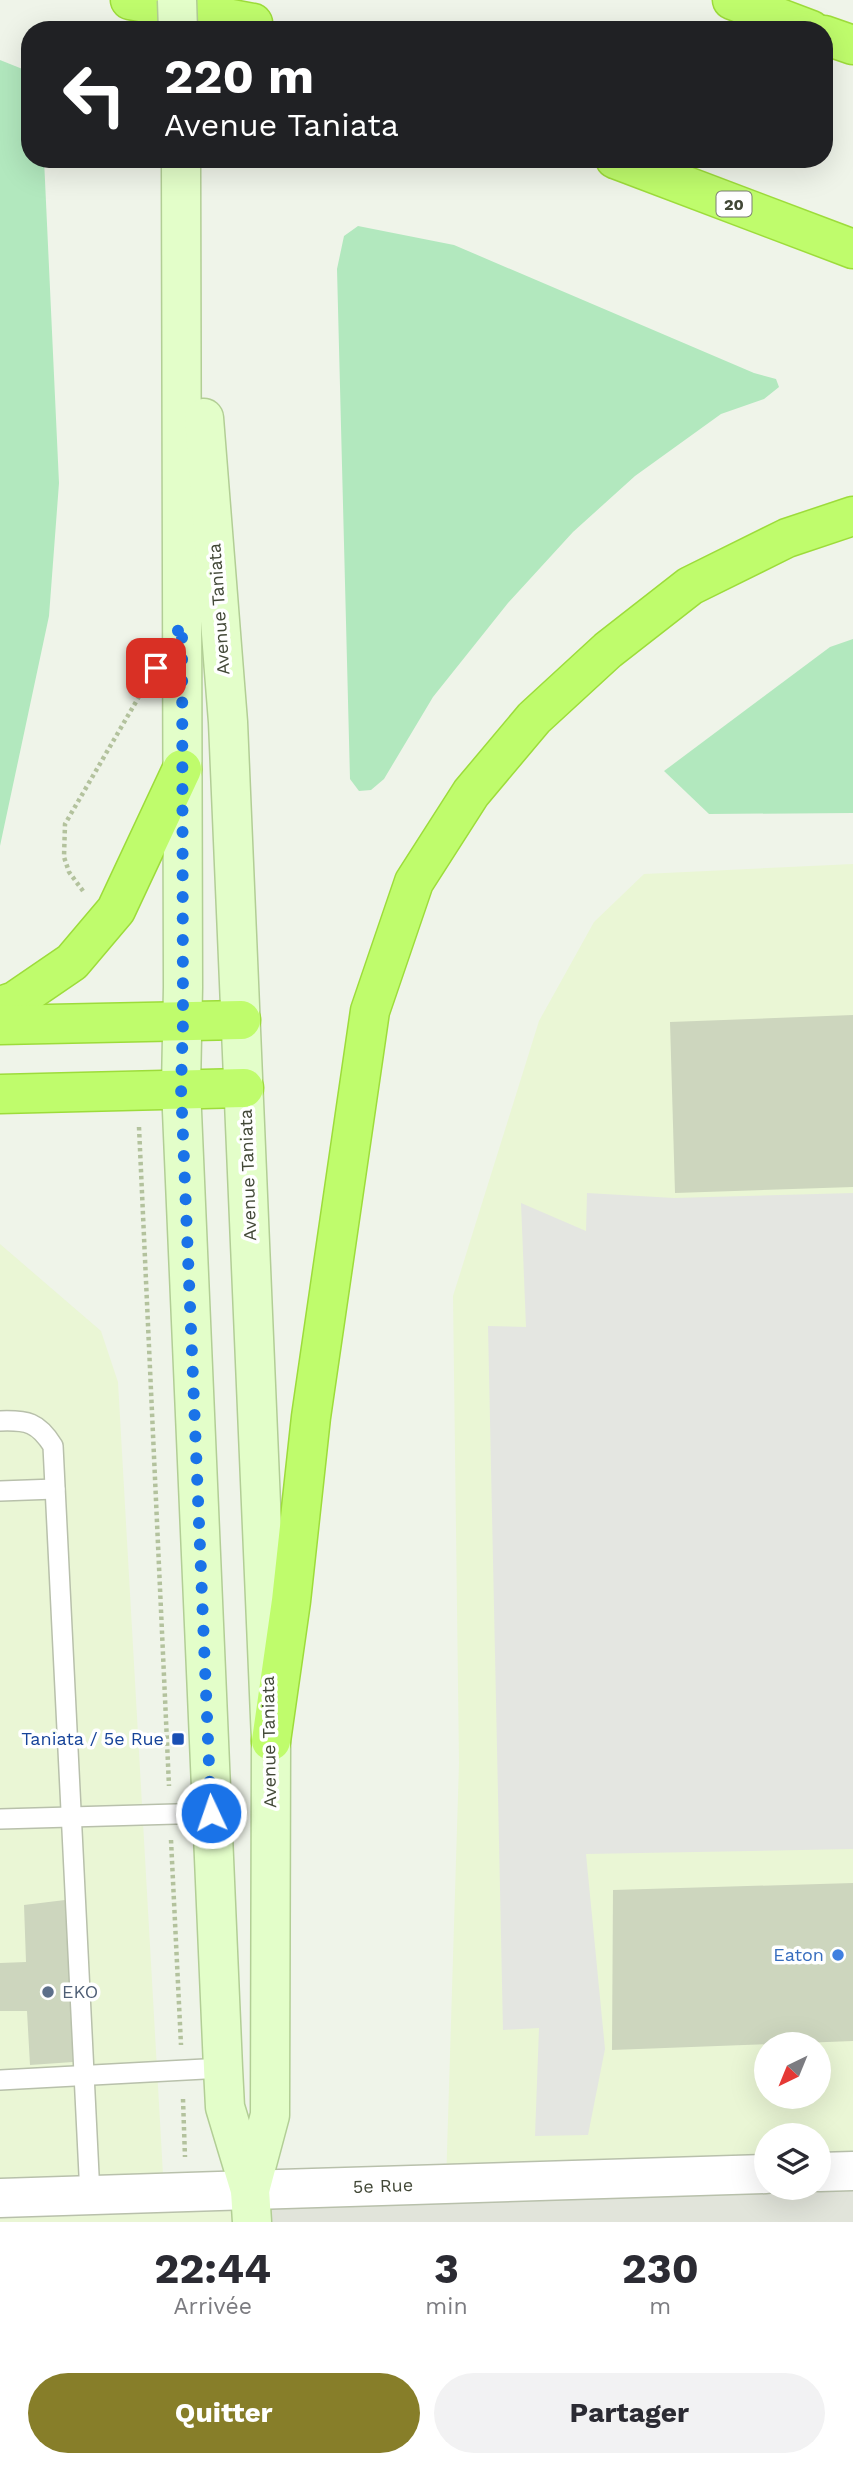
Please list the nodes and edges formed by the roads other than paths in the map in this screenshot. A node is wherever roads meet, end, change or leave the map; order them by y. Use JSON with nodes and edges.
{"nodes":[{"id":1,"x":130,"y":0,"type":"edge"},
{"id":2,"x":177,"y":0,"type":"edge"},
{"id":3,"x":192,"y":0,"type":"edge"},
{"id":4,"x":732,"y":0,"type":"edge"},
{"id":5,"x":178,"y":21,"type":"edge"},
{"id":6,"x":236,"y":21,"type":"edge"},
{"id":7,"x":248,"y":21,"type":"edge"},
{"id":8,"x":787,"y":21,"type":"edge"},
{"id":9,"x":833,"y":37,"type":"edge"},
{"id":10,"x":853,"y":45,"type":"edge"},
{"id":11,"x":183,"y":168,"type":"edge"},
{"id":12,"x":184,"y":168,"type":"edge"},
{"id":13,"x":639,"y":168,"type":"edge"},
{"id":14,"x":853,"y":249,"type":"edge"},
{"id":15,"x":853,"y":516,"type":"edge"},
{"id":16,"x":182,"y":769,"type":"junction"},
{"id":17,"x":0,"y":1006,"type":"edge"},
{"id":18,"x":241,"y":1020,"type":"junction"},
{"id":19,"x":183,"y":1022,"type":"junction"},
{"id":20,"x":0,"y":1025,"type":"edge"},
{"id":21,"x":181,"y":1088,"type":"junction"},
{"id":22,"x":244,"y":1088,"type":"junction"},
{"id":23,"x":0,"y":1094,"type":"edge"},
{"id":24,"x":1,"y":1418,"type":"edge"},
{"id":25,"x":55,"y":1489,"type":"junction"},
{"id":26,"x":0,"y":1491,"type":"edge"},
{"id":27,"x":271,"y":1741,"type":"junction"},
{"id":28,"x":211,"y":1813,"type":"junction"},
{"id":29,"x":71,"y":1818,"type":"junction"},
{"id":30,"x":0,"y":1819,"type":"edge"},
{"id":31,"x":223,"y":2068,"type":"junction"},
{"id":32,"x":85,"y":2076,"type":"junction"},
{"id":33,"x":0,"y":2080,"type":"edge"},
{"id":34,"x":853,"y":2171,"type":"edge"},
{"id":35,"x":831,"y":2172,"type":"edge"},
{"id":36,"x":754,"y":2175,"type":"edge"},
{"id":37,"x":90,"y":2195,"type":"junction"},
{"id":38,"x":0,"y":2197,"type":"edge"},
{"id":39,"x":251,"y":2206,"type":"edge"}],
"edges":[{"from":1,"to":6,"type":"highway"},
{"from":2,"to":5,"type":"main road","bridge":true},
{"from":3,"to":7,"type":"highway"},
{"from":4,"to":8,"type":"highway"},
{"from":9,"to":10,"type":"highway"},
{"from":11,"to":16,"type":"main road","name":"Avenue Taniata"},
{"from":12,"to":18,"type":"main road","name":"Avenue Taniata"},
{"from":13,"to":14,"type":"highway","number":"20"},
{"from":15,"to":27,"type":"highway"},
{"from":16,"to":17,"type":"highway"},
{"from":16,"to":19,"type":"main road","name":"Avenue Taniata"},
{"from":18,"to":19,"type":"highway"},
{"from":18,"to":22,"type":"main road","name":"Avenue Taniata"},
{"from":19,"to":20,"type":"highway"},
{"from":19,"to":21,"type":"main road","name":"Avenue Taniata"},
{"from":21,"to":22,"type":"highway"},
{"from":21,"to":23,"type":"highway"},
{"from":21,"to":28,"type":"main road","name":"Avenue Taniata"},
{"from":22,"to":27,"type":"main road","name":"Avenue Taniata"},
{"from":24,"to":25,"type":"lane"},
{"from":25,"to":26,"type":"lane"},
{"from":25,"to":29,"type":"lane"},
{"from":27,"to":39,"type":"main road","name":"Avenue Taniata"},
{"from":28,"to":29,"type":"lane"},
{"from":28,"to":31,"type":"main road","name":"Avenue Taniata"},
{"from":29,"to":30,"type":"lane"},
{"from":29,"to":32,"type":"lane"},
{"from":31,"to":32,"type":"lane"},
{"from":31,"to":39,"type":"main road","name":"Avenue Taniata"},
{"from":32,"to":33,"type":"lane"},
{"from":32,"to":37,"type":"lane"},
{"from":34,"to":35,"type":"street"},
{"from":36,"to":39,"type":"street","name":"5e Rue"},
{"from":37,"to":38,"type":"street","name":"5e Rue"},
{"from":37,"to":39,"type":"street","name":"5e Rue"}]}
